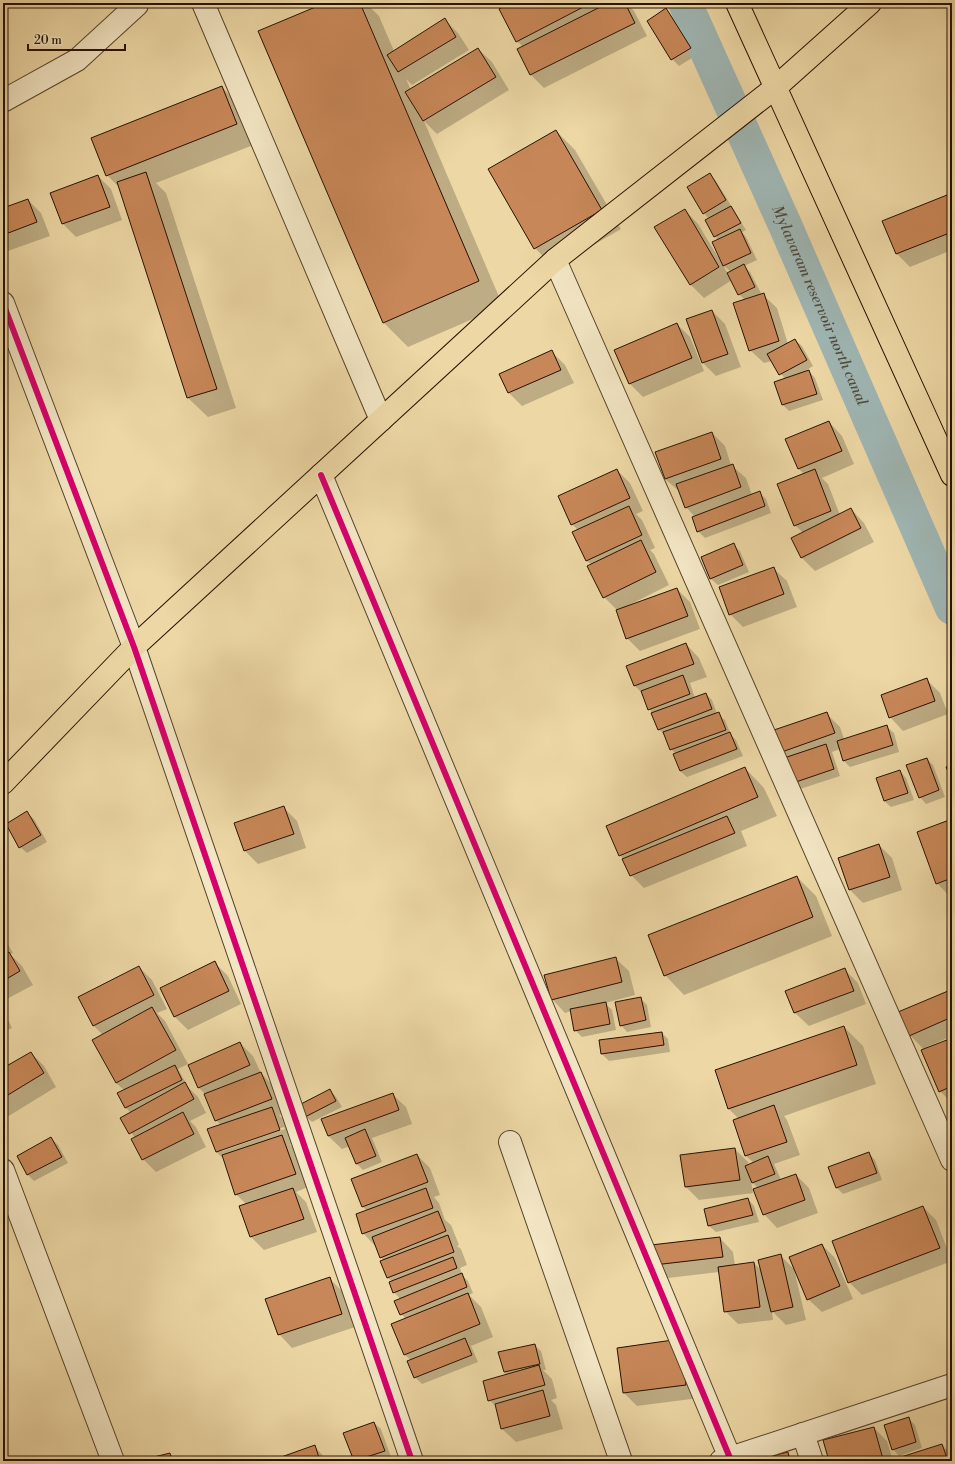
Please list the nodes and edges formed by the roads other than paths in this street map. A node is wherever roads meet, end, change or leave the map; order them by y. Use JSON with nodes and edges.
{"nodes":[{"id":1,"x":203,"y":3,"type":"edge"},
{"id":2,"x":737,"y":3,"type":"edge"},
{"id":3,"x":870,"y":3,"type":"edge"},
{"id":4,"x":141,"y":4,"type":"edge"},
{"id":5,"x":776,"y":87,"type":"junction"},
{"id":6,"x":3,"y":101,"type":"edge"},
{"id":7,"x":555,"y":260,"type":"junction"},
{"id":8,"x":3,"y":303,"type":"edge"},
{"id":9,"x":381,"y":420,"type":"junction"},
{"id":10,"x":322,"y":475,"type":"junction"},
{"id":11,"x":952,"y":476,"type":"edge"},
{"id":12,"x":134,"y":647,"type":"junction"},
{"id":13,"x":3,"y":783,"type":"edge"},
{"id":14,"x":510,"y":1142,"type":"dead end"},
{"id":15,"x":952,"y":1160,"type":"edge"},
{"id":16,"x":3,"y":1170,"type":"edge"},
{"id":17,"x":952,"y":1385,"type":"edge"},
{"id":18,"x":803,"y":1434,"type":"junction"},
{"id":19,"x":726,"y":1459,"type":"edge"},
{"id":20,"x":113,"y":1461,"type":"edge"},
{"id":21,"x":412,"y":1461,"type":"edge"},
{"id":22,"x":621,"y":1461,"type":"edge"},
{"id":23,"x":812,"y":1461,"type":"edge"}],
"edges":[{"from":1,"to":9,"type":"street"},
{"from":2,"to":5,"type":"main road"},
{"from":3,"to":5,"type":"main road"},
{"from":4,"to":6,"type":"street"},
{"from":5,"to":7,"type":"main road"},
{"from":5,"to":11,"type":"main road"},
{"from":7,"to":9,"type":"main road"},
{"from":7,"to":15,"type":"street"},
{"from":8,"to":12,"type":"street"},
{"from":9,"to":10,"type":"main road"},
{"from":10,"to":12,"type":"main road"},
{"from":10,"to":19,"type":"street"},
{"from":12,"to":13,"type":"main road"},
{"from":12,"to":21,"type":"street"},
{"from":14,"to":22,"type":"street"},
{"from":16,"to":20,"type":"street"},
{"from":17,"to":18,"type":"street"},
{"from":18,"to":19,"type":"street"},
{"from":18,"to":23,"type":"street"}]}
